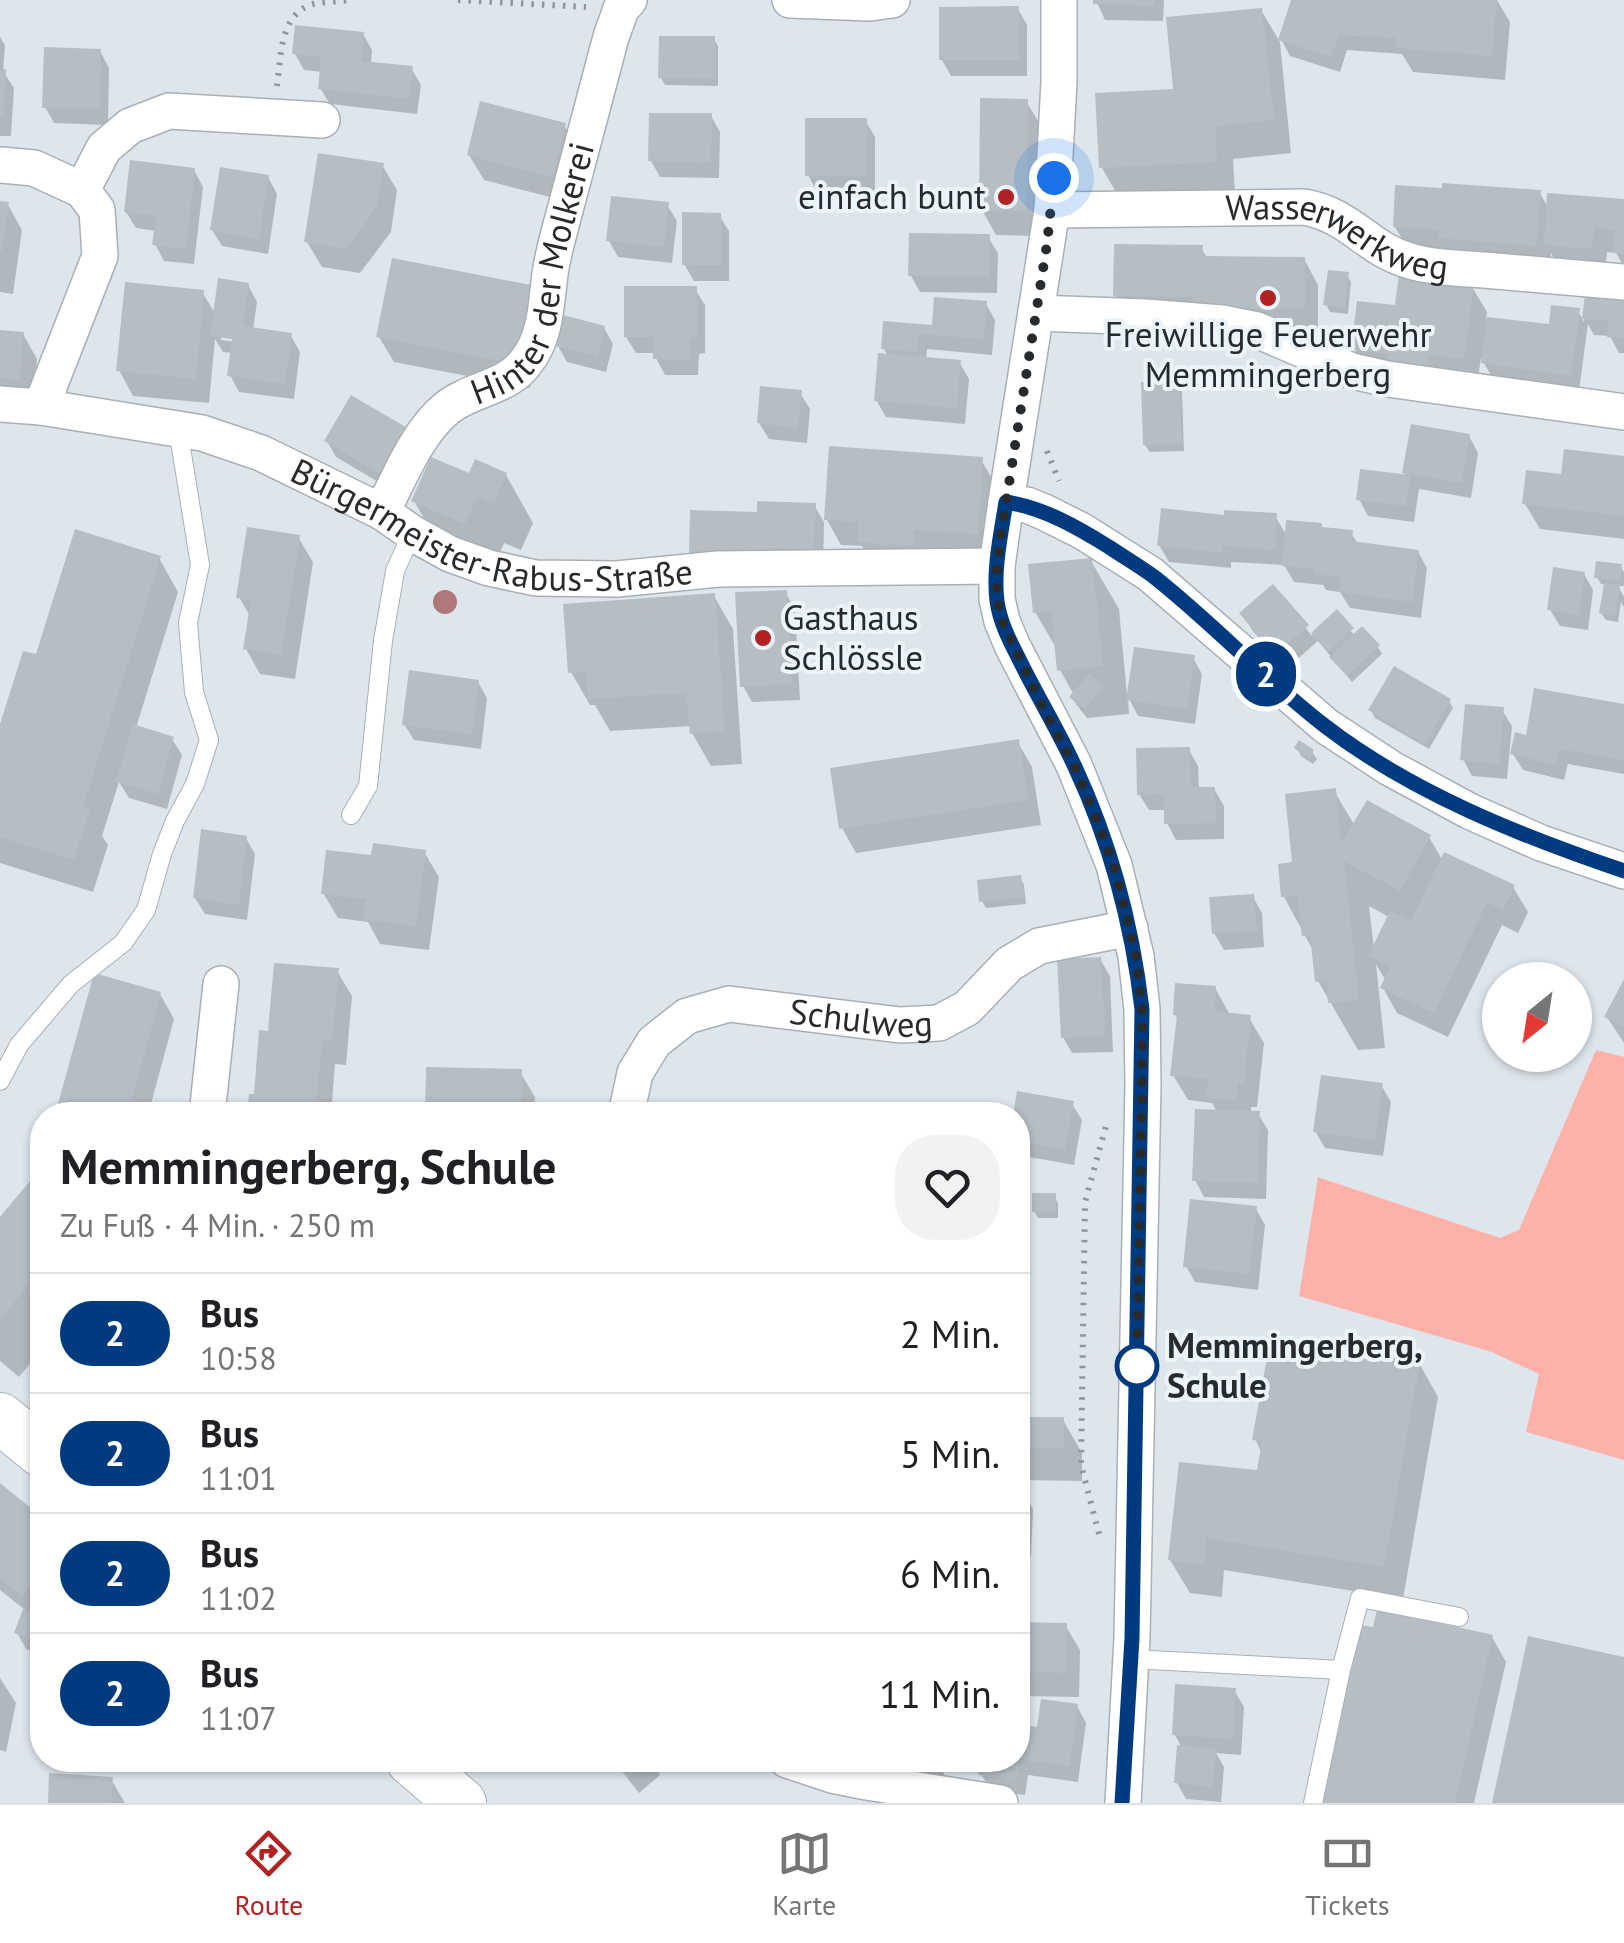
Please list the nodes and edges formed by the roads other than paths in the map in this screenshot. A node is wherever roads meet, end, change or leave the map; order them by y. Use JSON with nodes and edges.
{"nodes":[{"id":1,"x":790,"y":0,"type":"edge"},
{"id":2,"x":892,"y":0,"type":"edge"},
{"id":3,"x":1059,"y":0,"type":"edge"},
{"id":4,"x":625,"y":4,"type":"edge"},
{"id":5,"x":322,"y":120,"type":"dead end"},
{"id":6,"x":0,"y":165,"type":"edge"},
{"id":7,"x":82,"y":190,"type":"junction"},
{"id":8,"x":1052,"y":210,"type":"junction"},
{"id":9,"x":1624,"y":282,"type":"edge"},
{"id":10,"x":1036,"y":314,"type":"junction"},
{"id":11,"x":0,"y":404,"type":"edge"},
{"id":12,"x":41,"y":407,"type":"junction"},
{"id":13,"x":1624,"y":412,"type":"edge"},
{"id":14,"x":178,"y":429,"type":"junction"},
{"id":15,"x":1006,"y":502,"type":"junction"},
{"id":16,"x":382,"y":512,"type":"junction"},
{"id":17,"x":412,"y":532,"type":"junction"},
{"id":18,"x":997,"y":566,"type":"junction"},
{"id":19,"x":351,"y":815,"type":"dead end"},
{"id":20,"x":1624,"y":870,"type":"edge"},
{"id":21,"x":1130,"y":928,"type":"junction"},
{"id":22,"x":222,"y":984,"type":"dead end"},
{"id":23,"x":0,"y":1081,"type":"edge"},
{"id":24,"x":208,"y":1102,"type":"edge"},
{"id":25,"x":629,"y":1102,"type":"edge"},
{"id":26,"x":0,"y":1418,"type":"edge"},
{"id":27,"x":30,"y":1442,"type":"edge"},
{"id":28,"x":1459,"y":1617,"type":"dead end"},
{"id":29,"x":1131,"y":1659,"type":"junction"},
{"id":30,"x":1340,"y":1670,"type":"junction"},
{"id":31,"x":824,"y":1772,"type":"edge"},
{"id":32,"x":1000,"y":1803,"type":"edge"},
{"id":33,"x":1122,"y":1803,"type":"edge"},
{"id":34,"x":1312,"y":1803,"type":"edge"}],
"edges":[{"from":1,"to":2,"type":"street"},
{"from":3,"to":8,"type":"street"},
{"from":4,"to":16,"type":"street","name":"Hinter der Molkerei"},
{"from":5,"to":7,"type":"street"},
{"from":6,"to":7,"type":"street"},
{"from":7,"to":12,"type":"street"},
{"from":8,"to":9,"type":"street","name":"Wasserwerkweg"},
{"from":8,"to":10,"type":"street"},
{"from":10,"to":13,"type":"street"},
{"from":10,"to":15,"type":"street"},
{"from":11,"to":12,"type":"street","name":"Bürgermeister-Rabus-Straße"},
{"from":12,"to":14,"type":"street","name":"Bürgermeister-Rabus-Straße"},
{"from":14,"to":16,"type":"street","name":"Bürgermeister-Rabus-Straße"},
{"from":14,"to":23,"type":"lane"},
{"from":15,"to":18,"type":"street"},
{"from":15,"to":20,"type":"street"},
{"from":16,"to":17,"type":"street","name":"Bürgermeister-Rabus-Straße"},
{"from":17,"to":18,"type":"street","name":"Bürgermeister-Rabus-Straße"},
{"from":17,"to":19,"type":"lane"},
{"from":18,"to":21,"type":"street"},
{"from":21,"to":25,"type":"street","name":"Schulweg"},
{"from":21,"to":29,"type":"street"},
{"from":22,"to":24,"type":"street"},
{"from":26,"to":27,"type":"street"},
{"from":28,"to":30,"type":"lane"},
{"from":29,"to":30,"type":"lane"},
{"from":29,"to":33,"type":"street"},
{"from":30,"to":34,"type":"lane"},
{"from":31,"to":32,"type":"street"}]}
